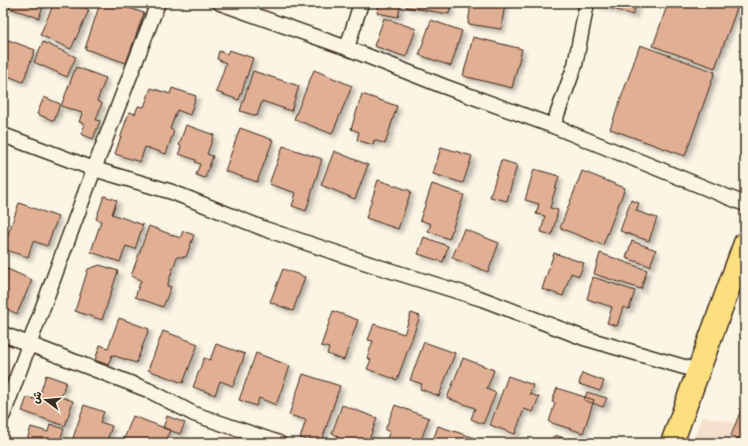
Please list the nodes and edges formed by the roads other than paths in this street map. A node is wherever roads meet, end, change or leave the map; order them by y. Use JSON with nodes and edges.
{"nodes":[{"id":1,"x":158,"y":3,"type":"edge"},
{"id":2,"x":220,"y":3,"type":"edge"},
{"id":3,"x":361,"y":3,"type":"edge"},
{"id":4,"x":587,"y":3,"type":"edge"},
{"id":5,"x":347,"y":48,"type":"junction"},
{"id":6,"x":553,"y":126,"type":"junction"},
{"id":7,"x":3,"y":135,"type":"edge"},
{"id":8,"x":94,"y":170,"type":"junction"},
{"id":9,"x":745,"y":204,"type":"edge"},
{"id":10,"x":745,"y":243,"type":"edge"},
{"id":11,"x":3,"y":334,"type":"edge"},
{"id":12,"x":29,"y":344,"type":"junction"},
{"id":13,"x":698,"y":371,"type":"junction"},
{"id":14,"x":3,"y":415,"type":"edge"},
{"id":15,"x":279,"y":443,"type":"edge"},
{"id":16,"x":672,"y":443,"type":"edge"}],
"edges":[{"from":1,"to":8,"type":"street"},
{"from":2,"to":5,"type":"street"},
{"from":3,"to":5,"type":"street"},
{"from":4,"to":6,"type":"street"},
{"from":5,"to":6,"type":"street"},
{"from":6,"to":9,"type":"street"},
{"from":7,"to":8,"type":"street"},
{"from":8,"to":12,"type":"street"},
{"from":8,"to":13,"type":"street"},
{"from":10,"to":13,"type":"main road"},
{"from":11,"to":12,"type":"street"},
{"from":12,"to":14,"type":"street"},
{"from":12,"to":15,"type":"street"},
{"from":13,"to":16,"type":"main road"}]}
